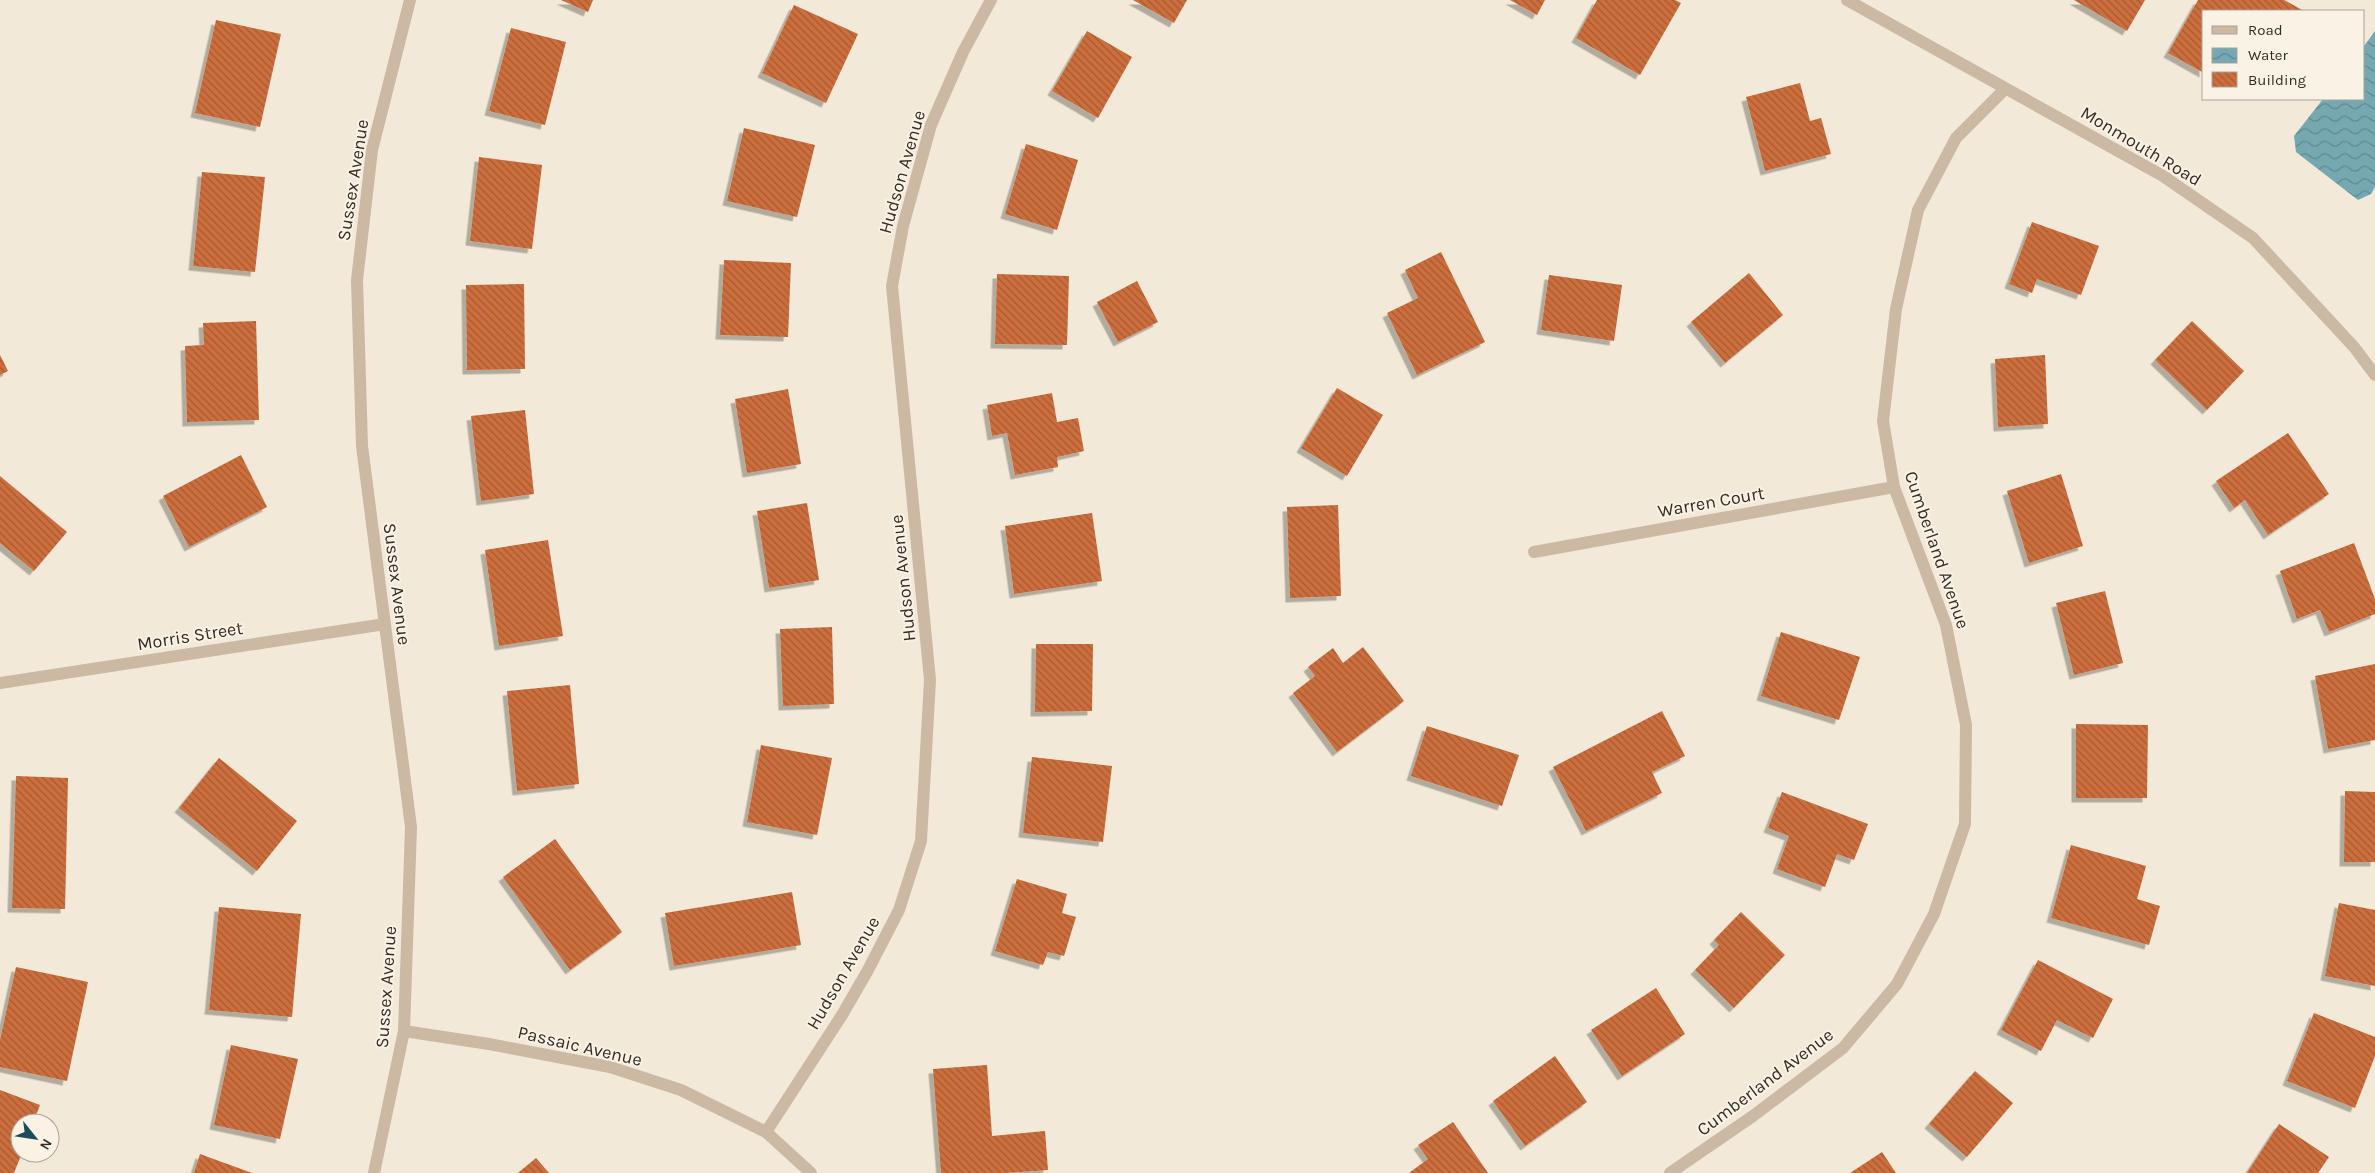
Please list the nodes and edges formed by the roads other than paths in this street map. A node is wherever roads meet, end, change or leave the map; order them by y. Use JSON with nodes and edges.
{"nodes":[{"id":1,"x":410,"y":0,"type":"edge"},
{"id":2,"x":992,"y":0,"type":"edge"},
{"id":3,"x":1847,"y":0,"type":"edge"},
{"id":4,"x":2005,"y":89,"type":"junction"},
{"id":5,"x":2375,"y":375,"type":"edge"},
{"id":6,"x":1894,"y":487,"type":"junction"},
{"id":7,"x":1534,"y":552,"type":"dead end"},
{"id":8,"x":385,"y":624,"type":"junction"},
{"id":9,"x":0,"y":683,"type":"edge"},
{"id":10,"x":404,"y":1031,"type":"junction"},
{"id":11,"x":766,"y":1132,"type":"junction"},
{"id":12,"x":374,"y":1173,"type":"edge"},
{"id":13,"x":811,"y":1173,"type":"edge"},
{"id":14,"x":1670,"y":1173,"type":"edge"}],
"edges":[{"from":1,"to":8,"type":"street","name":"Sussex Avenue"},
{"from":2,"to":11,"type":"street","name":"Hudson Avenue"},
{"from":3,"to":4,"type":"street","name":"Monmouth Road"},
{"from":4,"to":5,"type":"street","name":"Monmouth Road"},
{"from":4,"to":6,"type":"street","name":"Cumberland Avenue"},
{"from":6,"to":7,"type":"street","name":"Warren Court"},
{"from":6,"to":14,"type":"street","name":"Cumberland Avenue"},
{"from":8,"to":9,"type":"street","name":"Morris Street"},
{"from":8,"to":10,"type":"street","name":"Sussex Avenue"},
{"from":10,"to":11,"type":"street","name":"Passaic Avenue"},
{"from":10,"to":12,"type":"street","name":"Sussex Avenue"},
{"from":11,"to":13,"type":"street","name":"Passaic Avenue"}]}
